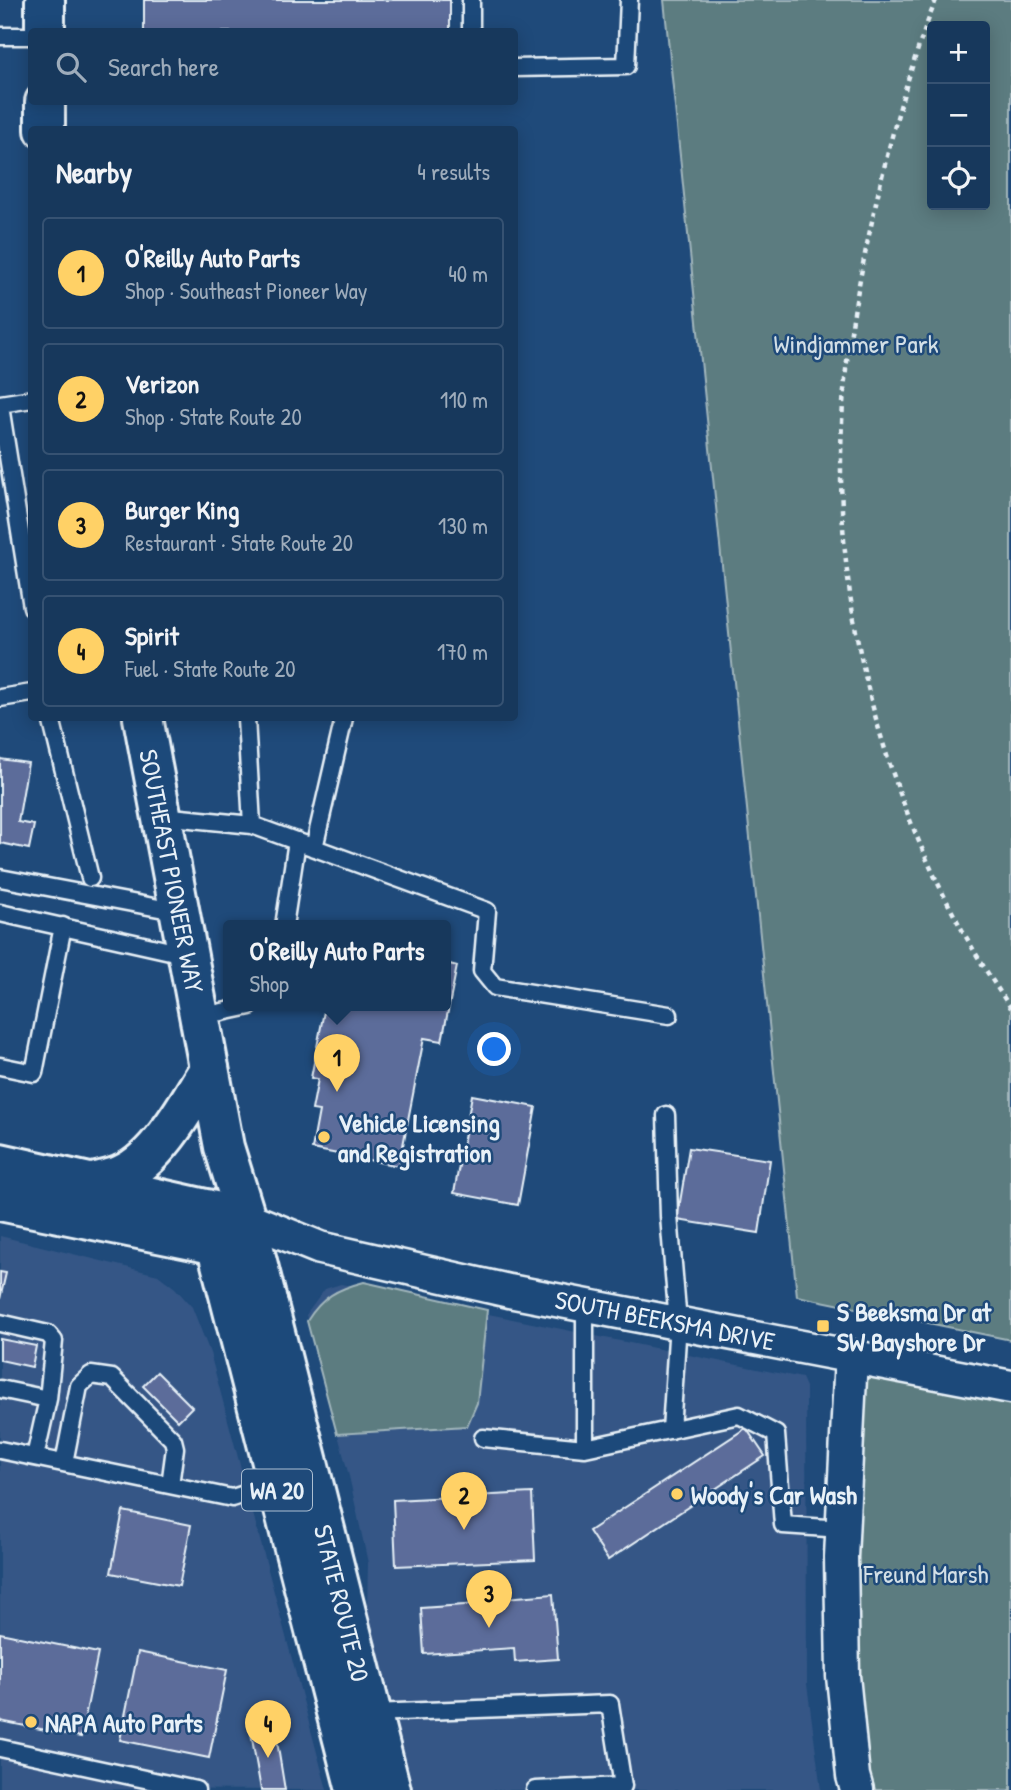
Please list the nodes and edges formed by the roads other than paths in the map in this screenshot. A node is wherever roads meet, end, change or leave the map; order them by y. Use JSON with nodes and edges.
{"nodes":[{"id":1,"x":45,"y":0,"type":"edge"},
{"id":2,"x":471,"y":0,"type":"edge"},
{"id":3,"x":629,"y":0,"type":"edge"},
{"id":4,"x":45,"y":28,"type":"edge"},
{"id":5,"x":471,"y":28,"type":"edge"},
{"id":6,"x":0,"y":36,"type":"edge"},
{"id":7,"x":28,"y":36,"type":"edge"},
{"id":8,"x":518,"y":68,"type":"edge"},
{"id":9,"x":45,"y":105,"type":"edge"},
{"id":10,"x":45,"y":126,"type":"edge"},
{"id":11,"x":28,"y":399,"type":"edge"},
{"id":12,"x":0,"y":405,"type":"edge"},
{"id":13,"x":28,"y":582,"type":"edge"},
{"id":14,"x":28,"y":694,"type":"edge"},
{"id":15,"x":0,"y":698,"type":"edge"},
{"id":16,"x":52,"y":721,"type":"edge"},
{"id":17,"x":144,"y":721,"type":"edge"},
{"id":18,"x":246,"y":721,"type":"edge"},
{"id":19,"x":343,"y":721,"type":"edge"},
{"id":20,"x":162,"y":817,"type":"junction"},
{"id":21,"x":252,"y":825,"type":"junction"},
{"id":22,"x":297,"y":842,"type":"junction"},
{"id":23,"x":314,"y":848,"type":"junction"},
{"id":24,"x":0,"y":878,"type":"edge"},
{"id":25,"x":90,"y":878,"type":"dead end"},
{"id":26,"x":180,"y":912,"type":"junction"},
{"id":27,"x":0,"y":913,"type":"edge"},
{"id":28,"x":285,"y":920,"type":"edge"},
{"id":29,"x":63,"y":926,"type":"junction"},
{"id":30,"x":188,"y":955,"type":"junction"},
{"id":31,"x":227,"y":1011,"type":"edge"},
{"id":32,"x":668,"y":1015,"type":"dead end"},
{"id":33,"x":199,"y":1017,"type":"junction"},
{"id":34,"x":0,"y":1066,"type":"edge"},
{"id":35,"x":209,"y":1069,"type":"junction"},
{"id":36,"x":666,"y":1115,"type":"dead end"},
{"id":37,"x":223,"y":1147,"type":"junction"},
{"id":38,"x":0,"y":1163,"type":"edge"},
{"id":39,"x":94,"y":1183,"type":"junction"},
{"id":40,"x":0,"y":1201,"type":"edge"},
{"id":41,"x":207,"y":1209,"type":"junction"},
{"id":42,"x":251,"y":1235,"type":"junction"},
{"id":43,"x":215,"y":1246,"type":"junction"},
{"id":44,"x":585,"y":1305,"type":"junction"},
{"id":45,"x":0,"y":1323,"type":"edge"},
{"id":46,"x":678,"y":1323,"type":"junction"},
{"id":47,"x":851,"y":1357,"type":"junction"},
{"id":48,"x":1011,"y":1387,"type":"edge"},
{"id":49,"x":0,"y":1389,"type":"edge"},
{"id":50,"x":48,"y":1399,"type":"junction"},
{"id":51,"x":671,"y":1430,"type":"junction"},
{"id":52,"x":483,"y":1438,"type":"dead end"},
{"id":53,"x":585,"y":1448,"type":"junction"},
{"id":54,"x":0,"y":1450,"type":"edge"},
{"id":55,"x":35,"y":1457,"type":"junction"},
{"id":56,"x":64,"y":1463,"type":"junction"},
{"id":57,"x":276,"y":1484,"type":"junction"},
{"id":58,"x":170,"y":1485,"type":"junction"},
{"id":59,"x":842,"y":1529,"type":"junction"},
{"id":60,"x":355,"y":1723,"type":"junction"},
{"id":61,"x":0,"y":1748,"type":"edge"},
{"id":62,"x":197,"y":1790,"type":"edge"},
{"id":63,"x":356,"y":1790,"type":"edge"},
{"id":64,"x":390,"y":1790,"type":"edge"},
{"id":65,"x":535,"y":1790,"type":"edge"},
{"id":66,"x":857,"y":1790,"type":"edge"}],
"edges":[{"from":1,"to":4,"type":"main road"},
{"from":2,"to":5,"type":"lane"},
{"from":3,"to":8,"type":"lane"},
{"from":6,"to":7,"type":"lane"},
{"from":9,"to":10,"type":"main road"},
{"from":11,"to":12,"type":"lane"},
{"from":12,"to":13,"type":"lane"},
{"from":14,"to":15,"type":"lane"},
{"from":16,"to":25,"type":"lane"},
{"from":17,"to":20,"type":"main road","name":"SOUTHEAST PIONEER WAY"},
{"from":18,"to":21,"type":"lane"},
{"from":19,"to":23,"type":"lane"},
{"from":20,"to":21,"type":"lane"},
{"from":20,"to":26,"type":"main road","name":"SOUTHEAST PIONEER WAY"},
{"from":21,"to":22,"type":"lane"},
{"from":22,"to":23,"type":"lane"},
{"from":22,"to":28,"type":"lane"},
{"from":23,"to":32,"type":"lane"},
{"from":24,"to":26,"type":"lane"},
{"from":26,"to":30,"type":"main road","name":"SOUTHEAST PIONEER WAY"},
{"from":27,"to":29,"type":"lane"},
{"from":29,"to":30,"type":"lane"},
{"from":29,"to":34,"type":"lane"},
{"from":30,"to":33,"type":"main road","name":"SOUTHEAST PIONEER WAY"},
{"from":31,"to":33,"type":"lane"},
{"from":33,"to":35,"type":"main road","name":"SOUTHEAST PIONEER WAY"},
{"from":35,"to":37,"type":"main road","name":"SOUTHEAST PIONEER WAY"},
{"from":35,"to":39,"type":"main road"},
{"from":36,"to":46,"type":"lane"},
{"from":37,"to":41,"type":"main road","name":"SOUTHEAST PIONEER WAY"},
{"from":37,"to":42,"type":"main road","name":"SOUTHEAST PIONEER WAY"},
{"from":38,"to":39,"type":"main road"},
{"from":39,"to":41,"type":"main road"},
{"from":40,"to":43,"type":"main road"},
{"from":41,"to":42,"type":"main road"},
{"from":41,"to":43,"type":"main road","number":"WA 20"},
{"from":42,"to":43,"type":"main road"},
{"from":42,"to":44,"type":"street","name":"SOUTH BEEKSMA DRIVE"},
{"from":42,"to":60,"type":"main road","name":"STATE ROUTE 20","number":"WA 20"},
{"from":43,"to":57,"type":"main road","number":"WA 20"},
{"from":44,"to":46,"type":"street","name":"SOUTH BEEKSMA DRIVE"},
{"from":44,"to":53,"type":"lane"},
{"from":45,"to":50,"type":"lane"},
{"from":46,"to":47,"type":"street","name":"SOUTH BEEKSMA DRIVE"},
{"from":46,"to":51,"type":"lane"},
{"from":47,"to":48,"type":"street","name":"SOUTH BEEKSMA DRIVE"},
{"from":47,"to":59,"type":"street"},
{"from":49,"to":50,"type":"lane"},
{"from":50,"to":55,"type":"lane"},
{"from":51,"to":53,"type":"lane"},
{"from":51,"to":59,"type":"lane"},
{"from":52,"to":53,"type":"lane"},
{"from":54,"to":55,"type":"lane"},
{"from":55,"to":56,"type":"lane"},
{"from":56,"to":58,"type":"lane"},
{"from":56,"to":58,"type":"lane"},
{"from":57,"to":58,"type":"lane"},
{"from":57,"to":60,"type":"main road","number":"WA 20"},
{"from":59,"to":66,"type":"street"},
{"from":60,"to":63,"type":"main road","number":"WA 20"},
{"from":60,"to":64,"type":"main road","name":"STATE ROUTE 20","number":"WA 20"},
{"from":60,"to":65,"type":"lane"},
{"from":61,"to":62,"type":"lane"}]}
